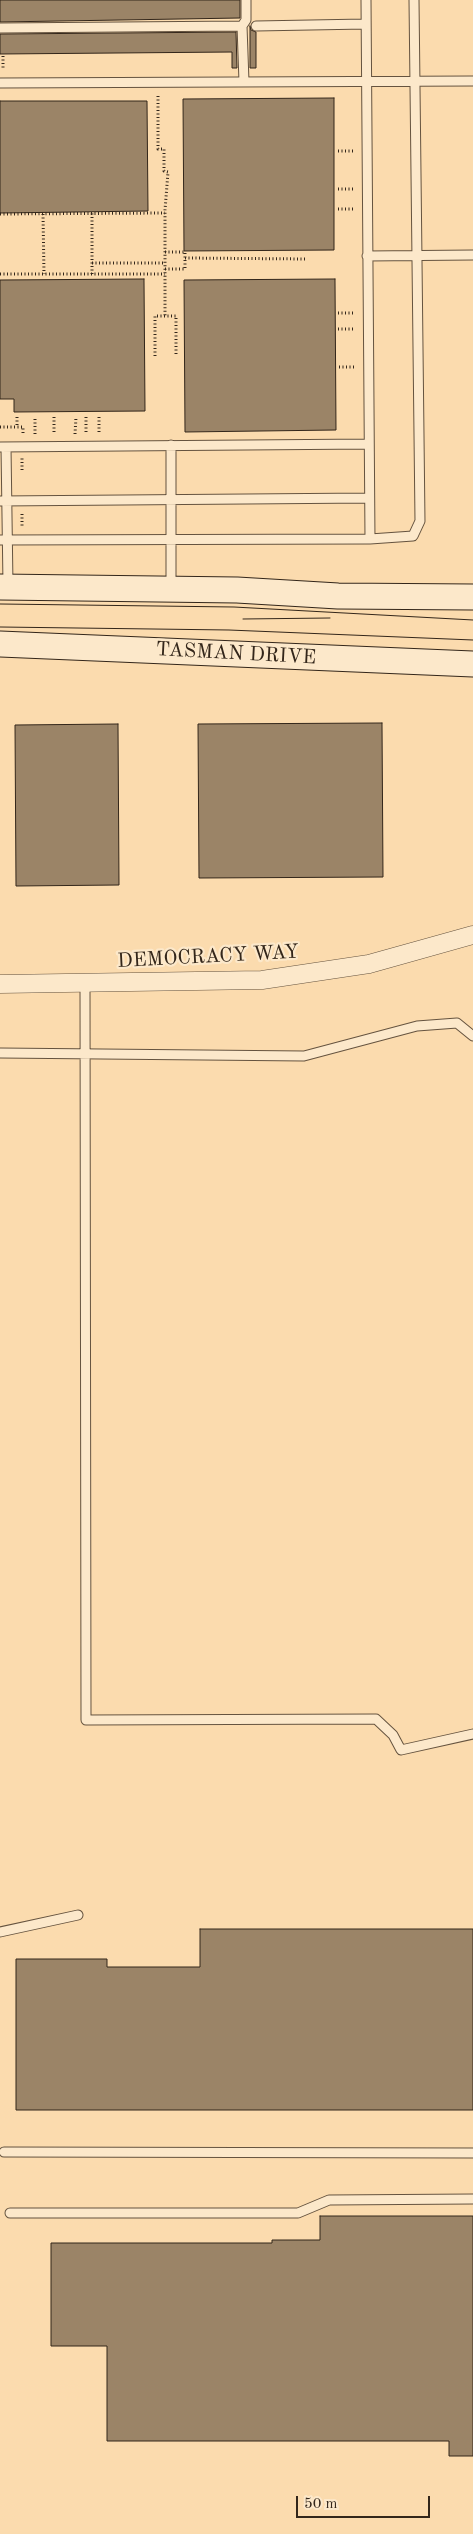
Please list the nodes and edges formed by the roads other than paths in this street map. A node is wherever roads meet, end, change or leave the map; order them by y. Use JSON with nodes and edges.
{"nodes":[{"id":1,"x":246,"y":0,"type":"edge"},
{"id":2,"x":366,"y":0,"type":"edge"},
{"id":3,"x":414,"y":0,"type":"edge"},
{"id":4,"x":366,"y":24,"type":"junction"},
{"id":5,"x":242,"y":26,"type":"junction"},
{"id":6,"x":256,"y":26,"type":"dead end"},
{"id":7,"x":0,"y":28,"type":"edge"},
{"id":8,"x":366,"y":81,"type":"junction"},
{"id":9,"x":415,"y":81,"type":"junction"},
{"id":10,"x":473,"y":81,"type":"edge"},
{"id":11,"x":0,"y":82,"type":"edge"},
{"id":12,"x":244,"y":82,"type":"junction"},
{"id":13,"x":473,"y":254,"type":"edge"},
{"id":14,"x":367,"y":256,"type":"junction"},
{"id":15,"x":417,"y":256,"type":"junction"},
{"id":16,"x":368,"y":444,"type":"junction"},
{"id":17,"x":171,"y":445,"type":"junction"},
{"id":18,"x":3,"y":447,"type":"edge"},
{"id":19,"x":369,"y":498,"type":"junction"},
{"id":20,"x":171,"y":500,"type":"junction"},
{"id":21,"x":4,"y":501,"type":"edge"},
{"id":22,"x":171,"y":538,"type":"junction"},
{"id":23,"x":370,"y":539,"type":"junction"},
{"id":24,"x":4,"y":540,"type":"edge"},
{"id":25,"x":4,"y":588,"type":"edge"},
{"id":26,"x":171,"y":590,"type":"junction"},
{"id":27,"x":473,"y":598,"type":"edge"},
{"id":28,"x":0,"y":644,"type":"edge"},
{"id":29,"x":473,"y":664,"type":"edge"},
{"id":30,"x":473,"y":935,"type":"edge"},
{"id":31,"x":0,"y":984,"type":"edge"},
{"id":32,"x":85,"y":984,"type":"junction"},
{"id":33,"x":473,"y":1036,"type":"edge"},
{"id":34,"x":0,"y":1053,"type":"edge"},
{"id":35,"x":86,"y":1054,"type":"junction"},
{"id":36,"x":473,"y":1734,"type":"edge"},
{"id":37,"x":78,"y":1914,"type":"dead end"},
{"id":38,"x":0,"y":1932,"type":"edge"},
{"id":39,"x":4,"y":2152,"type":"dead end"},
{"id":40,"x":473,"y":2152,"type":"edge"},
{"id":41,"x":473,"y":2199,"type":"edge"},
{"id":42,"x":10,"y":2213,"type":"dead end"}],
"edges":[{"from":1,"to":5,"type":"lane"},
{"from":2,"to":4,"type":"lane"},
{"from":3,"to":9,"type":"lane"},
{"from":4,"to":6,"type":"lane"},
{"from":4,"to":8,"type":"lane"},
{"from":5,"to":7,"type":"lane"},
{"from":5,"to":12,"type":"lane"},
{"from":8,"to":9,"type":"lane"},
{"from":8,"to":12,"type":"lane"},
{"from":8,"to":14,"type":"lane"},
{"from":9,"to":10,"type":"lane"},
{"from":9,"to":15,"type":"lane"},
{"from":11,"to":12,"type":"lane"},
{"from":13,"to":15,"type":"lane"},
{"from":14,"to":15,"type":"lane"},
{"from":14,"to":16,"type":"lane"},
{"from":15,"to":23,"type":"lane"},
{"from":16,"to":17,"type":"lane"},
{"from":16,"to":19,"type":"lane"},
{"from":17,"to":18,"type":"lane"},
{"from":17,"to":20,"type":"lane"},
{"from":18,"to":21,"type":"lane"},
{"from":19,"to":20,"type":"lane"},
{"from":19,"to":23,"type":"lane"},
{"from":20,"to":21,"type":"lane"},
{"from":20,"to":22,"type":"lane"},
{"from":21,"to":24,"type":"lane"},
{"from":22,"to":23,"type":"lane"},
{"from":22,"to":24,"type":"lane"},
{"from":22,"to":26,"type":"lane"},
{"from":24,"to":25,"type":"lane"},
{"from":25,"to":26,"type":"main road"},
{"from":26,"to":27,"type":"main road"},
{"from":28,"to":29,"type":"main road","name":"TASMAN DRIVE"},
{"from":30,"to":32,"type":"street","name":"DEMOCRACY WAY"},
{"from":31,"to":32,"type":"street","name":"DEMOCRACY WAY"},
{"from":32,"to":35,"type":"lane"},
{"from":33,"to":35,"type":"lane"},
{"from":34,"to":35,"type":"lane"},
{"from":35,"to":36,"type":"lane"},
{"from":37,"to":38,"type":"lane"},
{"from":39,"to":40,"type":"lane"},
{"from":41,"to":42,"type":"lane"}]}
